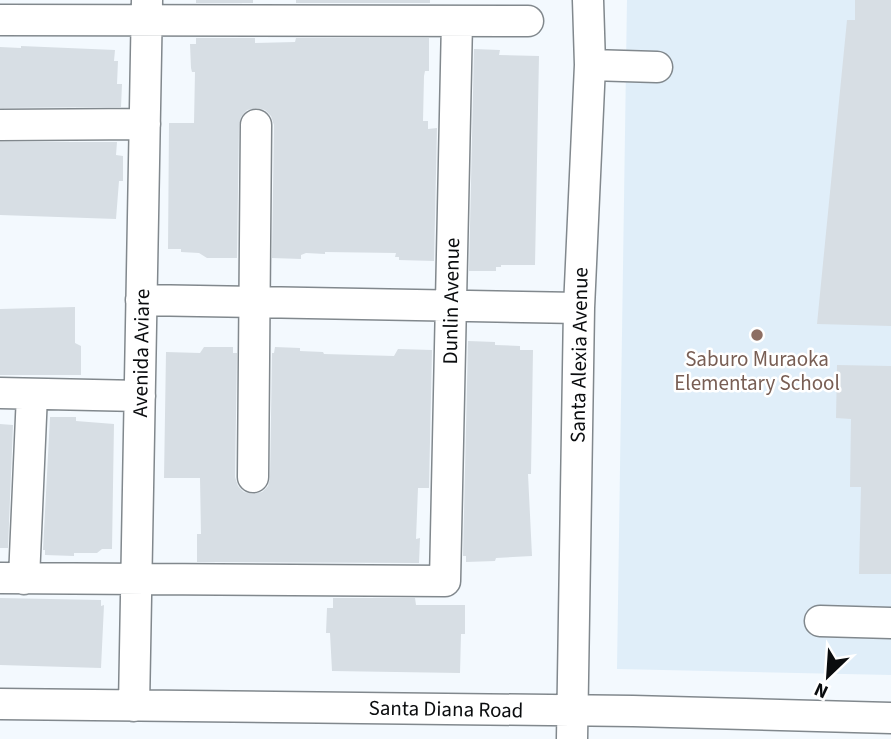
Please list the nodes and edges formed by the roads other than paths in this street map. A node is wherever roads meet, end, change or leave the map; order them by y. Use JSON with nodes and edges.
{"nodes":[{"id":1,"x":588,"y":0,"type":"edge"},
{"id":2,"x":147,"y":10,"type":"edge"},
{"id":3,"x":0,"y":20,"type":"edge"},
{"id":4,"x":457,"y":21,"type":"junction"},
{"id":5,"x":528,"y":21,"type":"dead end"},
{"id":6,"x":590,"y":65,"type":"junction"},
{"id":7,"x":657,"y":67,"type":"dead end"},
{"id":8,"x":145,"y":124,"type":"junction"},
{"id":9,"x":0,"y":125,"type":"edge"},
{"id":10,"x":256,"y":125,"type":"dead end"},
{"id":11,"x":141,"y":300,"type":"junction"},
{"id":12,"x":254,"y":302,"type":"junction"},
{"id":13,"x":450,"y":305,"type":"junction"},
{"id":14,"x":579,"y":308,"type":"junction"},
{"id":15,"x":0,"y":393,"type":"edge"},
{"id":16,"x":32,"y":394,"type":"junction"},
{"id":17,"x":140,"y":396,"type":"junction"},
{"id":18,"x":253,"y":477,"type":"dead end"},
{"id":19,"x":12,"y":579,"type":"edge"},
{"id":20,"x":136,"y":580,"type":"junction"},
{"id":21,"x":820,"y":621,"type":"dead end"},
{"id":22,"x":891,"y":622,"type":"edge"},
{"id":23,"x":0,"y":704,"type":"edge"},
{"id":24,"x":134,"y":705,"type":"junction"},
{"id":25,"x":891,"y":718,"type":"edge"},
{"id":26,"x":572,"y":725,"type":"edge"}],
"edges":[{"from":1,"to":6,"type":"street","name":"Santa Alexia Avenue"},
{"from":2,"to":3,"type":"street"},
{"from":2,"to":4,"type":"street"},
{"from":2,"to":8,"type":"street","name":"Avenida Aviare"},
{"from":4,"to":5,"type":"street"},
{"from":4,"to":13,"type":"street","name":"Dunlin Avenue"},
{"from":6,"to":7,"type":"street"},
{"from":6,"to":14,"type":"street","name":"Santa Alexia Avenue"},
{"from":8,"to":9,"type":"street"},
{"from":8,"to":11,"type":"street","name":"Avenida Aviare"},
{"from":10,"to":12,"type":"street"},
{"from":11,"to":12,"type":"street"},
{"from":11,"to":17,"type":"street","name":"Avenida Aviare"},
{"from":12,"to":13,"type":"street"},
{"from":12,"to":18,"type":"street"},
{"from":13,"to":14,"type":"street"},
{"from":13,"to":20,"type":"street","name":"Dunlin Avenue"},
{"from":14,"to":26,"type":"street","name":"Santa Alexia Avenue"},
{"from":15,"to":16,"type":"street"},
{"from":16,"to":17,"type":"street"},
{"from":16,"to":19,"type":"street"},
{"from":17,"to":20,"type":"street","name":"Avenida Aviare"},
{"from":19,"to":20,"type":"street"},
{"from":20,"to":24,"type":"street","name":"Avenida Aviare"},
{"from":21,"to":22,"type":"street"},
{"from":23,"to":24,"type":"street","name":"Santa Diana Road"},
{"from":24,"to":26,"type":"street","name":"Santa Diana Road"},
{"from":25,"to":26,"type":"street","name":"Santa Diana Road"}]}
